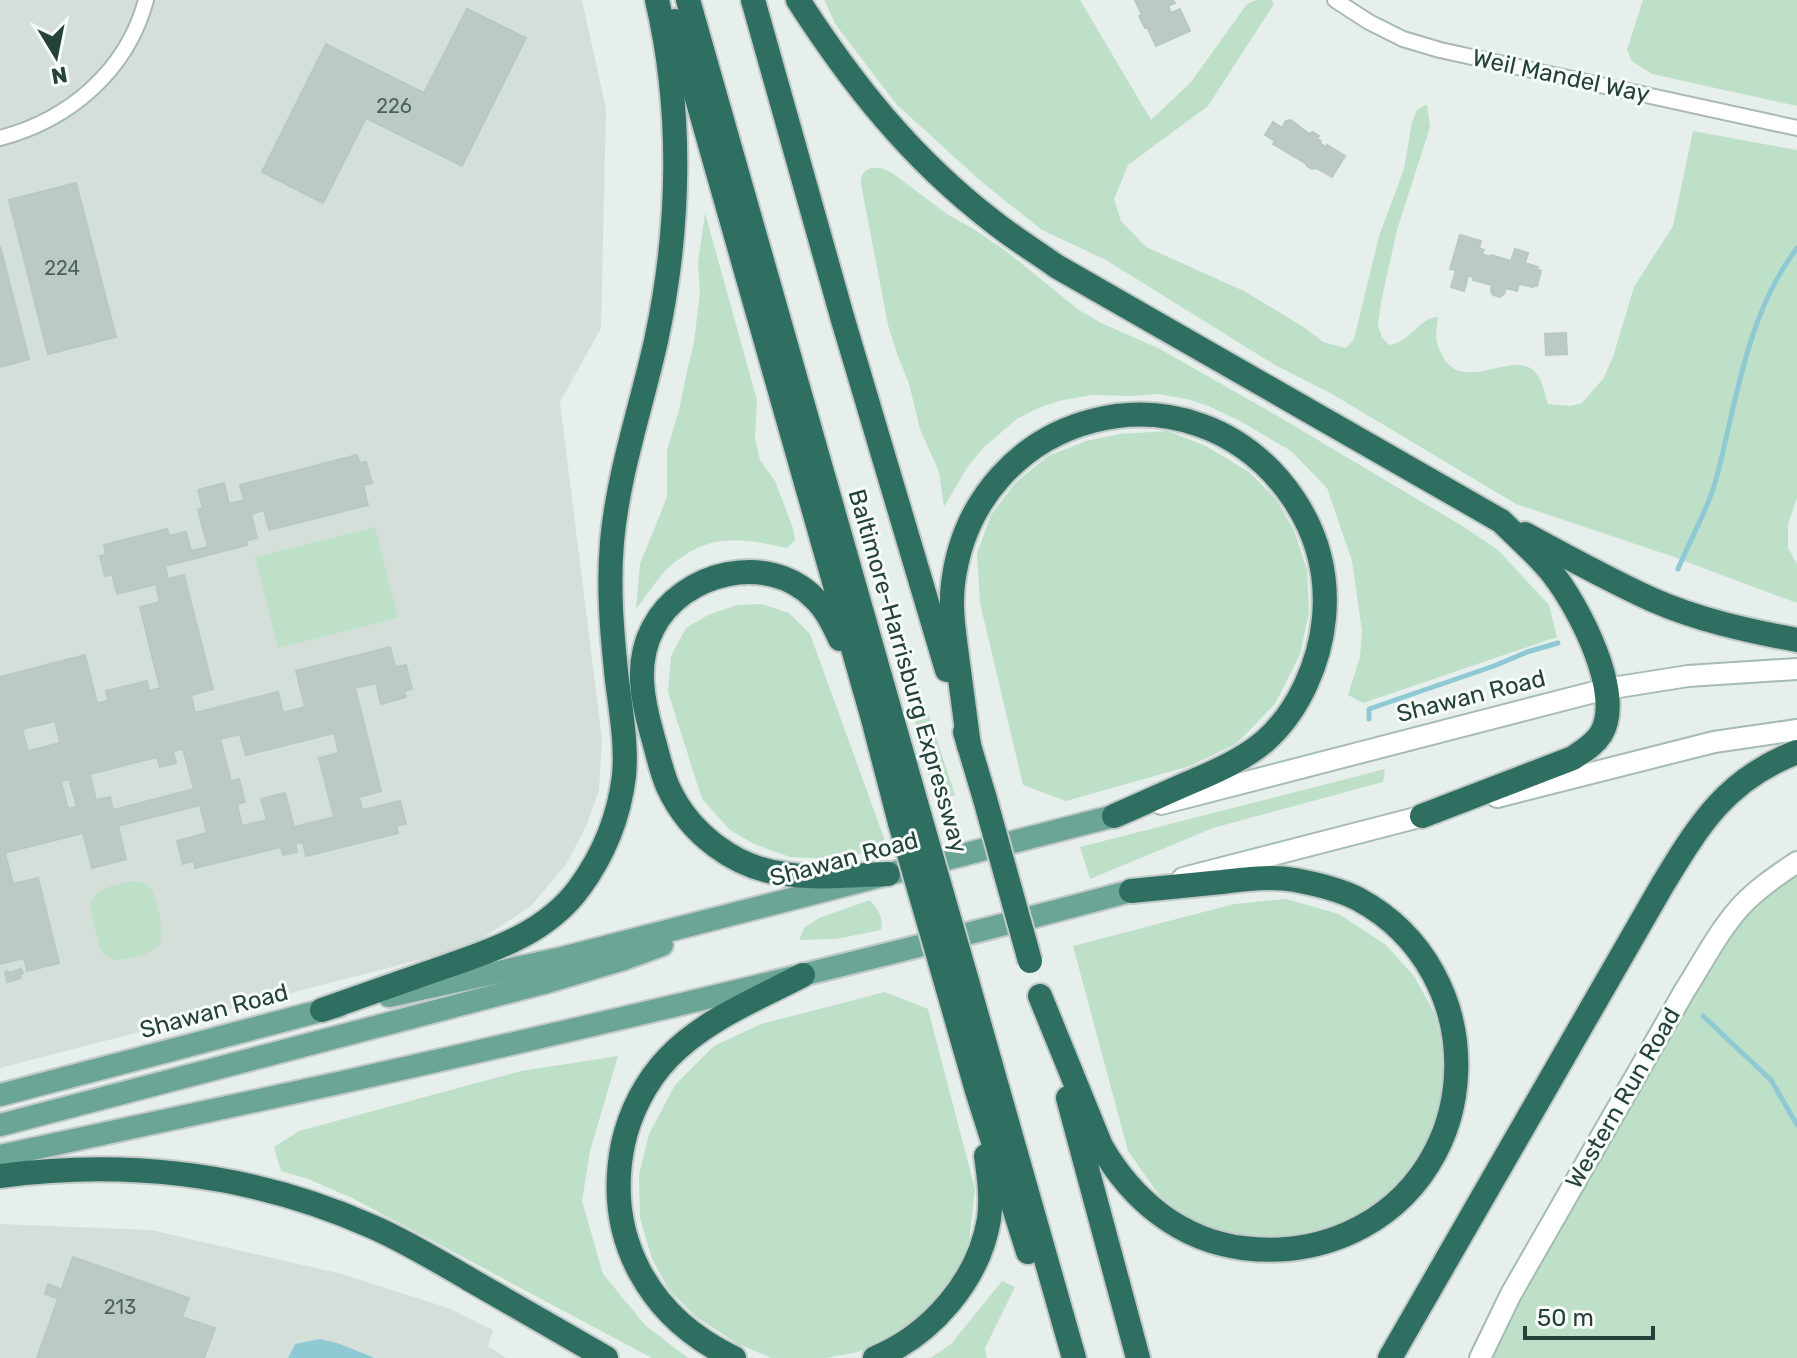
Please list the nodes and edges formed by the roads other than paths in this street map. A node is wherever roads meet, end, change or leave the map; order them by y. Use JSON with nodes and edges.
{"nodes":[{"id":1,"x":146,"y":0,"type":"edge"},
{"id":2,"x":657,"y":0,"type":"edge"},
{"id":3,"x":669,"y":0,"type":"edge"},
{"id":4,"x":688,"y":0,"type":"edge"},
{"id":5,"x":753,"y":0,"type":"edge"},
{"id":6,"x":798,"y":0,"type":"edge"},
{"id":7,"x":1335,"y":0,"type":"edge"},
{"id":8,"x":1797,"y":128,"type":"edge"},
{"id":9,"x":0,"y":138,"type":"edge"},
{"id":10,"x":1501,"y":521,"type":"junction"},
{"id":11,"x":1797,"y":640,"type":"edge"},
{"id":12,"x":1797,"y":669,"type":"edge"},
{"id":13,"x":1606,"y":689,"type":"junction"},
{"id":14,"x":873,"y":719,"type":"junction"},
{"id":15,"x":1797,"y":730,"type":"edge"},
{"id":16,"x":969,"y":746,"type":"junction"},
{"id":17,"x":1797,"y":752,"type":"edge"},
{"id":18,"x":1114,"y":816,"type":"junction"},
{"id":19,"x":1422,"y":816,"type":"junction"},
{"id":20,"x":910,"y":820,"type":"junction"},
{"id":21,"x":1797,"y":862,"type":"edge"},
{"id":22,"x":888,"y":874,"type":"junction"},
{"id":23,"x":1131,"y":891,"type":"junction"},
{"id":24,"x":783,"y":901,"type":"junction"},
{"id":25,"x":803,"y":975,"type":"junction"},
{"id":26,"x":957,"y":983,"type":"junction"},
{"id":27,"x":1040,"y":996,"type":"junction"},
{"id":28,"x":322,"y":1010,"type":"junction"},
{"id":29,"x":977,"y":1091,"type":"junction"},
{"id":30,"x":0,"y":1095,"type":"edge"},
{"id":31,"x":0,"y":1125,"type":"edge"},
{"id":32,"x":0,"y":1156,"type":"edge"},
{"id":33,"x":0,"y":1176,"type":"edge"},
{"id":34,"x":606,"y":1358,"type":"edge"},
{"id":35,"x":734,"y":1358,"type":"edge"},
{"id":36,"x":875,"y":1358,"type":"edge"},
{"id":37,"x":1064,"y":1358,"type":"edge"},
{"id":38,"x":1074,"y":1358,"type":"edge"},
{"id":39,"x":1138,"y":1358,"type":"edge"},
{"id":40,"x":1390,"y":1358,"type":"edge"},
{"id":41,"x":1480,"y":1358,"type":"edge"}],
"edges":[{"from":1,"to":9,"type":"street"},
{"from":2,"to":28,"type":"highway"},
{"from":3,"to":14,"type":"highway"},
{"from":4,"to":20,"type":"highway","name":"Baltimore-Harrisburg Expressway"},
{"from":5,"to":16,"type":"highway","name":"Baltimore-Harrisburg Expressway"},
{"from":6,"to":10,"type":"highway"},
{"from":7,"to":8,"type":"street","name":"Weil Mandel Way"},
{"from":10,"to":11,"type":"highway"},
{"from":10,"to":13,"type":"highway"},
{"from":12,"to":13,"type":"main road","name":"Shawan Road"},
{"from":13,"to":18,"type":"main road","name":"Shawan Road"},
{"from":13,"to":19,"type":"highway"},
{"from":14,"to":20,"type":"highway"},
{"from":14,"to":22,"type":"highway"},
{"from":15,"to":19,"type":"main road"},
{"from":16,"to":18,"type":"highway"},
{"from":16,"to":27,"type":"highway","name":"Baltimore-Harrisburg Expressway","bridge":true},
{"from":17,"to":40,"type":"highway"},
{"from":18,"to":22,"type":"main road","name":"Shawan Road"},
{"from":19,"to":23,"type":"main road"},
{"from":20,"to":26,"type":"highway","name":"Baltimore-Harrisburg Expressway","bridge":true},
{"from":21,"to":41,"type":"main road","name":"Western Run Road"},
{"from":22,"to":24,"type":"main road","name":"Shawan Road"},
{"from":23,"to":25,"type":"main road"},
{"from":23,"to":27,"type":"highway"},
{"from":24,"to":28,"type":"main road","name":"Shawan Road"},
{"from":24,"to":31,"type":"main road"},
{"from":25,"to":32,"type":"main road"},
{"from":25,"to":35,"type":"highway"},
{"from":26,"to":29,"type":"highway"},
{"from":26,"to":38,"type":"highway","name":"Baltimore-Harrisburg Expressway"},
{"from":27,"to":39,"type":"highway","name":"Baltimore-Harrisburg Expressway"},
{"from":28,"to":30,"type":"main road","name":"Shawan Road"},
{"from":29,"to":36,"type":"highway"},
{"from":29,"to":37,"type":"highway"},
{"from":33,"to":34,"type":"highway"}]}
